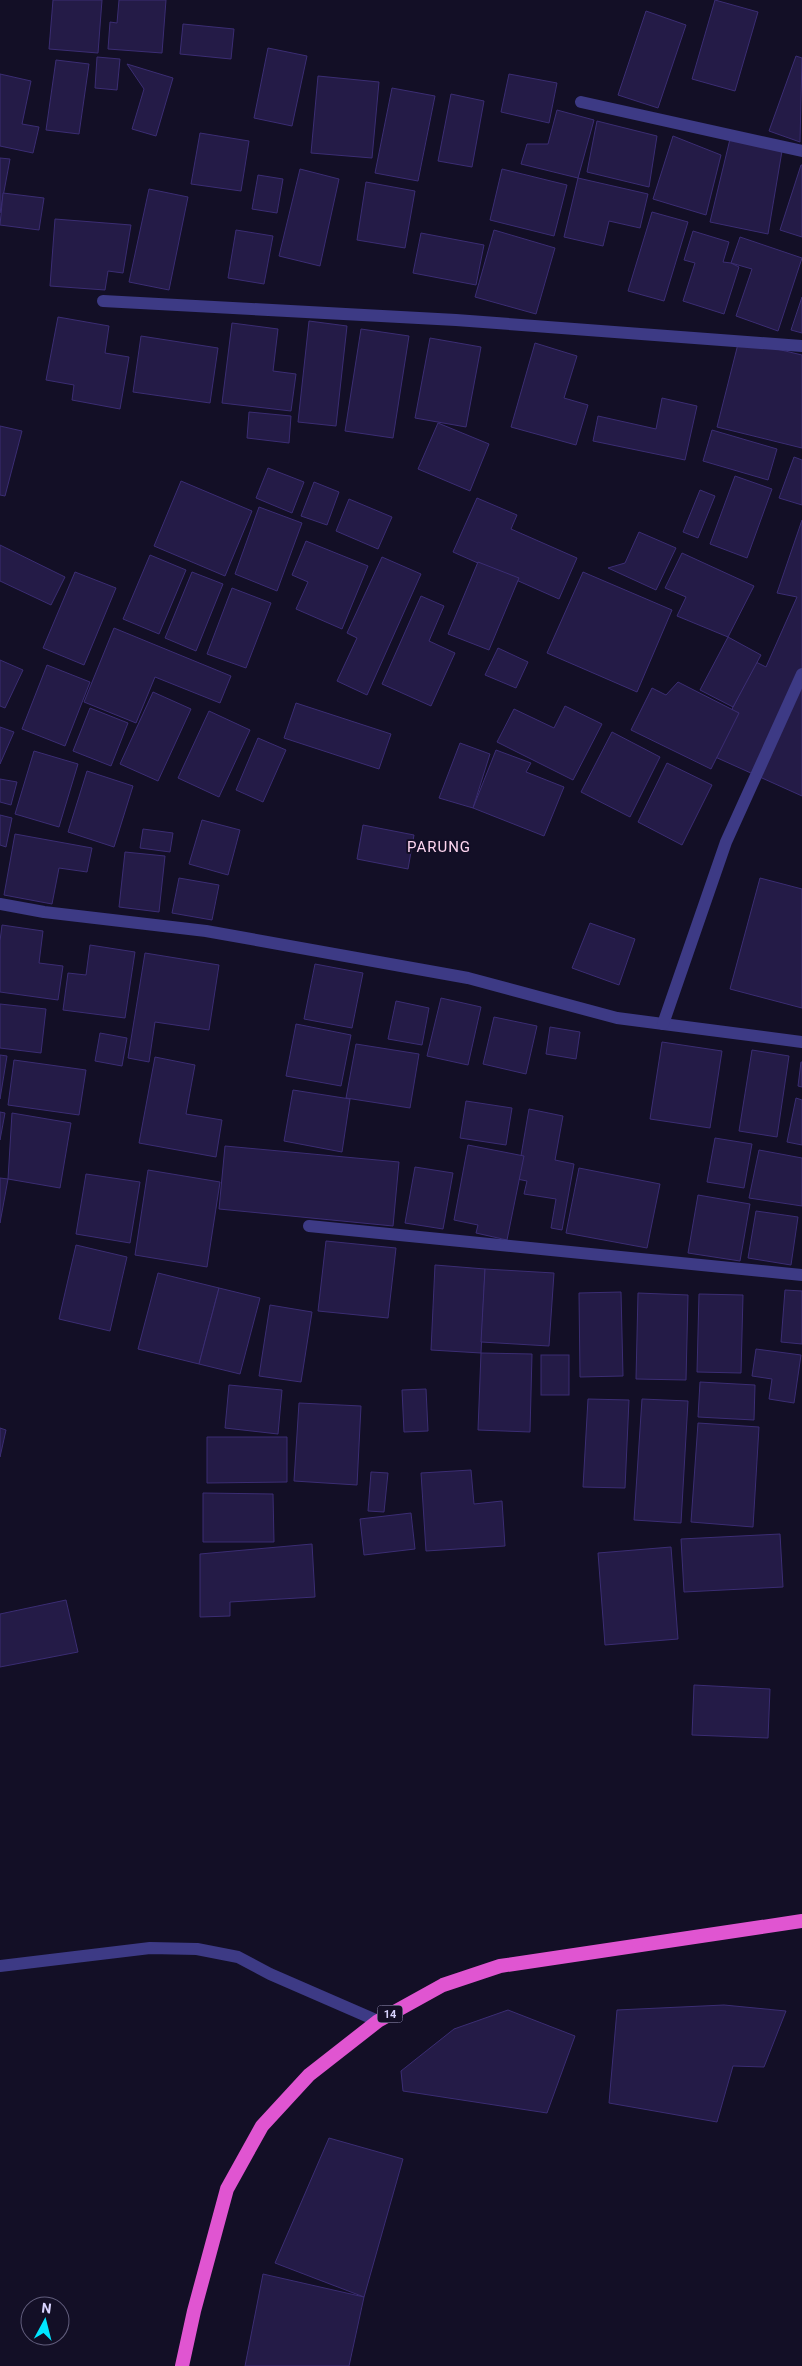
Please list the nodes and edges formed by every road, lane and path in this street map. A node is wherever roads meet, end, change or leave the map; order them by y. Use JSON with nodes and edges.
{"nodes":[{"id":1,"x":581,"y":102,"type":"dead end"},
{"id":2,"x":802,"y":151,"type":"edge"},
{"id":3,"x":103,"y":301,"type":"dead end"},
{"id":4,"x":802,"y":346,"type":"edge"},
{"id":5,"x":802,"y":674,"type":"edge"},
{"id":6,"x":0,"y":904,"type":"edge"},
{"id":7,"x":663,"y":1024,"type":"junction"},
{"id":8,"x":802,"y":1042,"type":"edge"},
{"id":9,"x":309,"y":1226,"type":"dead end"},
{"id":10,"x":802,"y":1275,"type":"edge"},
{"id":11,"x":802,"y":1921,"type":"edge"},
{"id":12,"x":0,"y":1966,"type":"edge"},
{"id":13,"x":378,"y":2021,"type":"junction"},
{"id":14,"x":182,"y":2366,"type":"edge"}],
"edges":[{"from":1,"to":2,"type":"street"},
{"from":3,"to":4,"type":"street"},
{"from":5,"to":7,"type":"street"},
{"from":6,"to":7,"type":"street"},
{"from":7,"to":8,"type":"street"},
{"from":9,"to":10,"type":"street"},
{"from":11,"to":13,"type":"highway","number":"14"},
{"from":12,"to":13,"type":"street"},
{"from":13,"to":14,"type":"highway","number":"14"}]}
